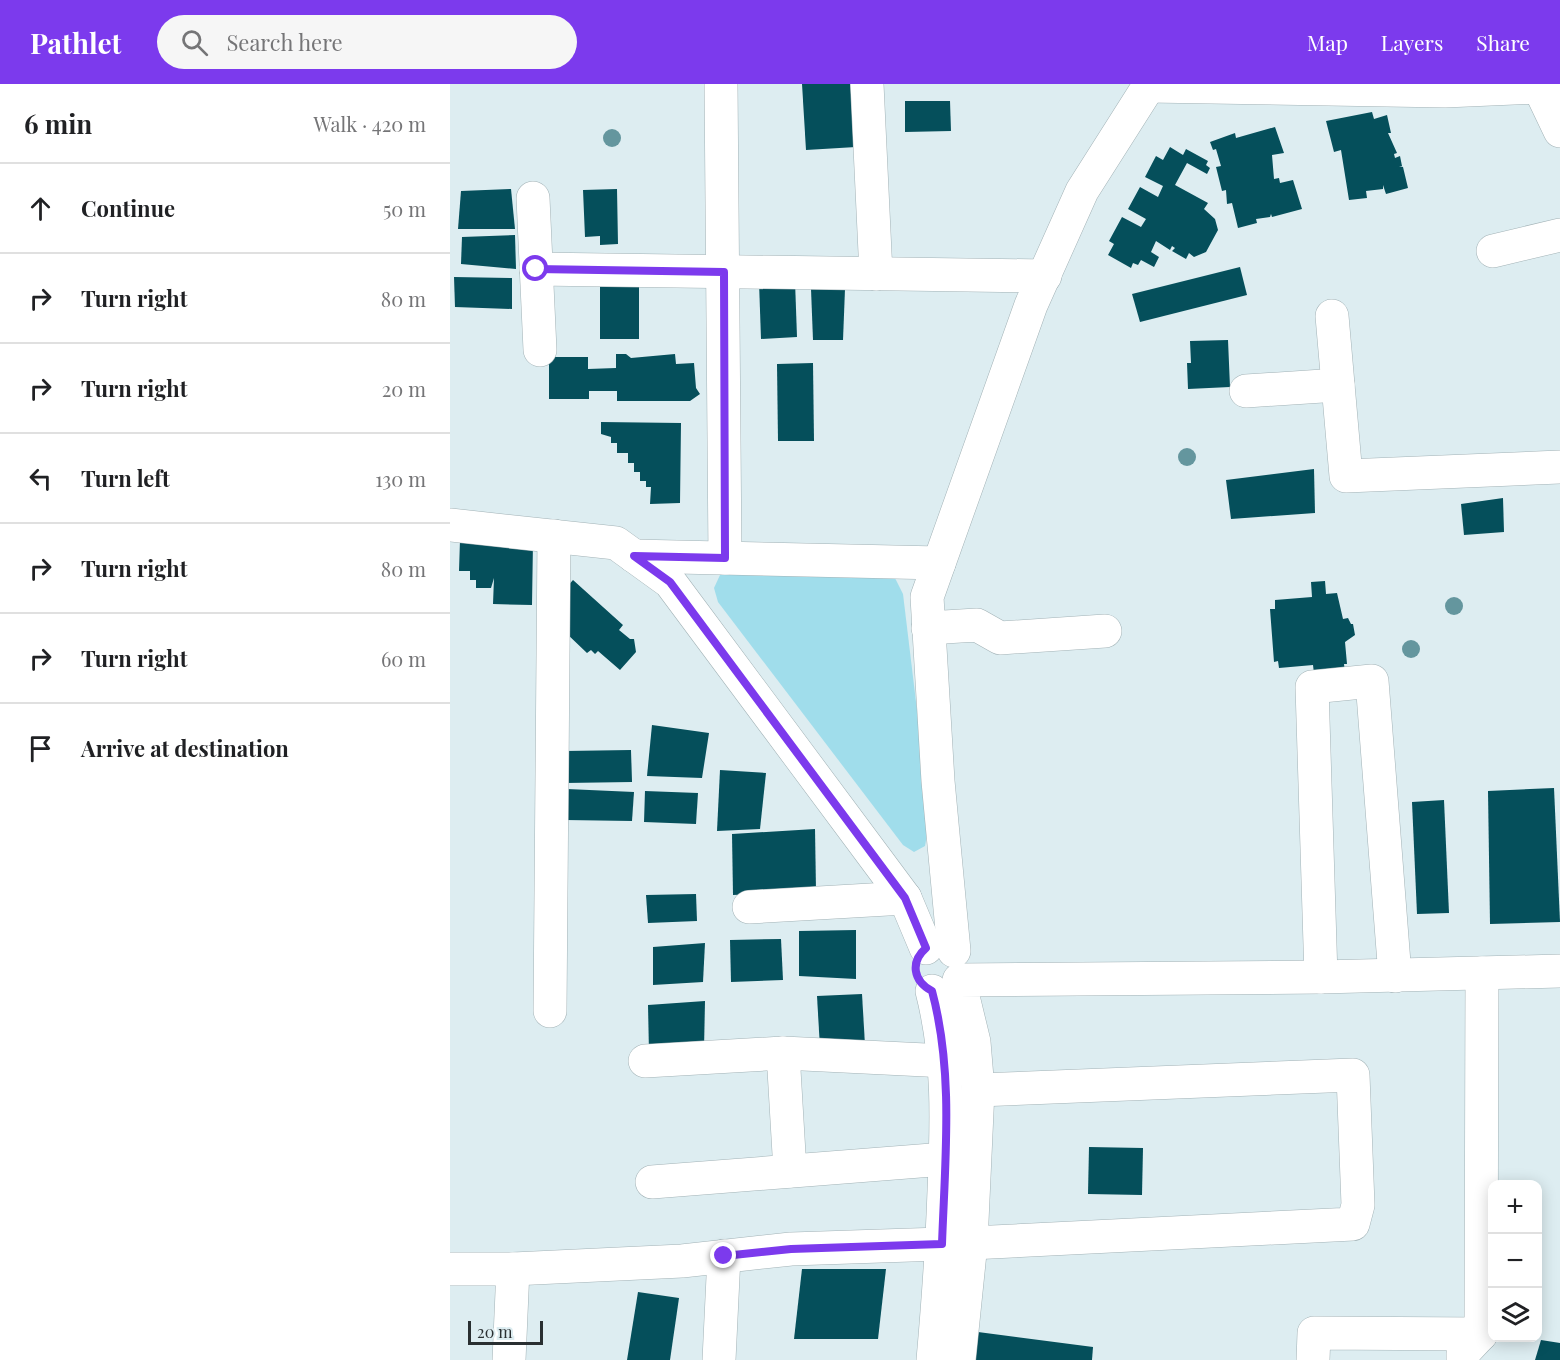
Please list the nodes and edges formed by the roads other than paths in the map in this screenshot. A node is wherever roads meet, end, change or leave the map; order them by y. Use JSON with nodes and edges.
{"nodes":[{"id":1,"x":721,"y":84,"type":"edge"},
{"id":2,"x":867,"y":84,"type":"edge"},
{"id":3,"x":1150,"y":85,"type":"edge"},
{"id":4,"x":1543,"y":85,"type":"edge"},
{"id":5,"x":1560,"y":131,"type":"edge"},
{"id":6,"x":533,"y":198,"type":"dead end"},
{"id":7,"x":1560,"y":235,"type":"edge"},
{"id":8,"x":1492,"y":251,"type":"dead end"},
{"id":9,"x":536,"y":269,"type":"junction"},
{"id":10,"x":724,"y":272,"type":"junction"},
{"id":11,"x":876,"y":274,"type":"junction"},
{"id":12,"x":1045,"y":276,"type":"junction"},
{"id":13,"x":1332,"y":316,"type":"dead end"},
{"id":14,"x":540,"y":350,"type":"dead end"},
{"id":15,"x":1338,"y":385,"type":"junction"},
{"id":16,"x":1246,"y":391,"type":"dead end"},
{"id":17,"x":1560,"y":467,"type":"edge"},
{"id":18,"x":450,"y":525,"type":"edge"},
{"id":19,"x":554,"y":536,"type":"junction"},
{"id":20,"x":634,"y":556,"type":"junction"},
{"id":21,"x":725,"y":558,"type":"junction"},
{"id":22,"x":939,"y":563,"type":"junction"},
{"id":23,"x":928,"y":628,"type":"junction"},
{"id":24,"x":1105,"y":632,"type":"dead end"},
{"id":25,"x":905,"y":898,"type":"junction"},
{"id":26,"x":749,"y":907,"type":"dead end"},
{"id":27,"x":943,"y":968,"type":"junction"},
{"id":28,"x":1560,"y":971,"type":"edge"},
{"id":29,"x":1482,"y":973,"type":"junction"},
{"id":30,"x":1395,"y":976,"type":"junction"},
{"id":31,"x":1321,"y":977,"type":"junction"},
{"id":32,"x":550,"y":1011,"type":"dead end"},
{"id":33,"x":783,"y":1053,"type":"junction"},
{"id":34,"x":645,"y":1061,"type":"dead end"},
{"id":35,"x":946,"y":1061,"type":"junction"},
{"id":36,"x":978,"y":1090,"type":"junction"},
{"id":37,"x":945,"y":1159,"type":"junction"},
{"id":38,"x":790,"y":1171,"type":"junction"},
{"id":39,"x":652,"y":1182,"type":"dead end"},
{"id":40,"x":956,"y":1244,"type":"junction"},
{"id":41,"x":724,"y":1256,"type":"junction"},
{"id":42,"x":450,"y":1269,"type":"edge"},
{"id":43,"x":513,"y":1269,"type":"junction"},
{"id":44,"x":1472,"y":1347,"type":"edge"},
{"id":45,"x":509,"y":1360,"type":"edge"},
{"id":46,"x":720,"y":1360,"type":"edge"},
{"id":47,"x":933,"y":1360,"type":"edge"},
{"id":48,"x":959,"y":1360,"type":"edge"},
{"id":49,"x":1313,"y":1360,"type":"edge"}],
"edges":[{"from":1,"to":10,"type":"street"},
{"from":2,"to":11,"type":"street"},
{"from":3,"to":4,"type":"street"},
{"from":3,"to":12,"type":"street"},
{"from":4,"to":5,"type":"street"},
{"from":6,"to":9,"type":"street"},
{"from":7,"to":8,"type":"street"},
{"from":9,"to":10,"type":"street"},
{"from":9,"to":14,"type":"street"},
{"from":10,"to":11,"type":"street"},
{"from":10,"to":21,"type":"street"},
{"from":11,"to":12,"type":"street"},
{"from":12,"to":22,"type":"street"},
{"from":13,"to":15,"type":"street"},
{"from":15,"to":16,"type":"street"},
{"from":15,"to":17,"type":"street"},
{"from":18,"to":19,"type":"street"},
{"from":19,"to":20,"type":"street"},
{"from":19,"to":32,"type":"street"},
{"from":20,"to":21,"type":"street"},
{"from":20,"to":25,"type":"street"},
{"from":21,"to":22,"type":"street"},
{"from":22,"to":23,"type":"street"},
{"from":23,"to":24,"type":"street"},
{"from":23,"to":27,"type":"street"},
{"from":25,"to":26,"type":"street"},
{"from":25,"to":27,"type":"street"},
{"from":27,"to":31,"type":"street"},
{"from":27,"to":35,"type":"street"},
{"from":27,"to":36,"type":"street"},
{"from":28,"to":29,"type":"street"},
{"from":29,"to":30,"type":"street"},
{"from":29,"to":44,"type":"street"},
{"from":30,"to":31,"type":"street"},
{"from":30,"to":31,"type":"street"},
{"from":33,"to":34,"type":"street"},
{"from":33,"to":35,"type":"street"},
{"from":33,"to":38,"type":"street"},
{"from":35,"to":37,"type":"street"},
{"from":36,"to":40,"type":"street"},
{"from":36,"to":40,"type":"street"},
{"from":37,"to":38,"type":"street"},
{"from":37,"to":40,"type":"street"},
{"from":38,"to":39,"type":"street"},
{"from":40,"to":41,"type":"street"},
{"from":40,"to":47,"type":"street"},
{"from":40,"to":48,"type":"street"},
{"from":41,"to":43,"type":"street"},
{"from":41,"to":46,"type":"street"},
{"from":42,"to":43,"type":"street"},
{"from":43,"to":45,"type":"street"},
{"from":44,"to":49,"type":"street"}]}
